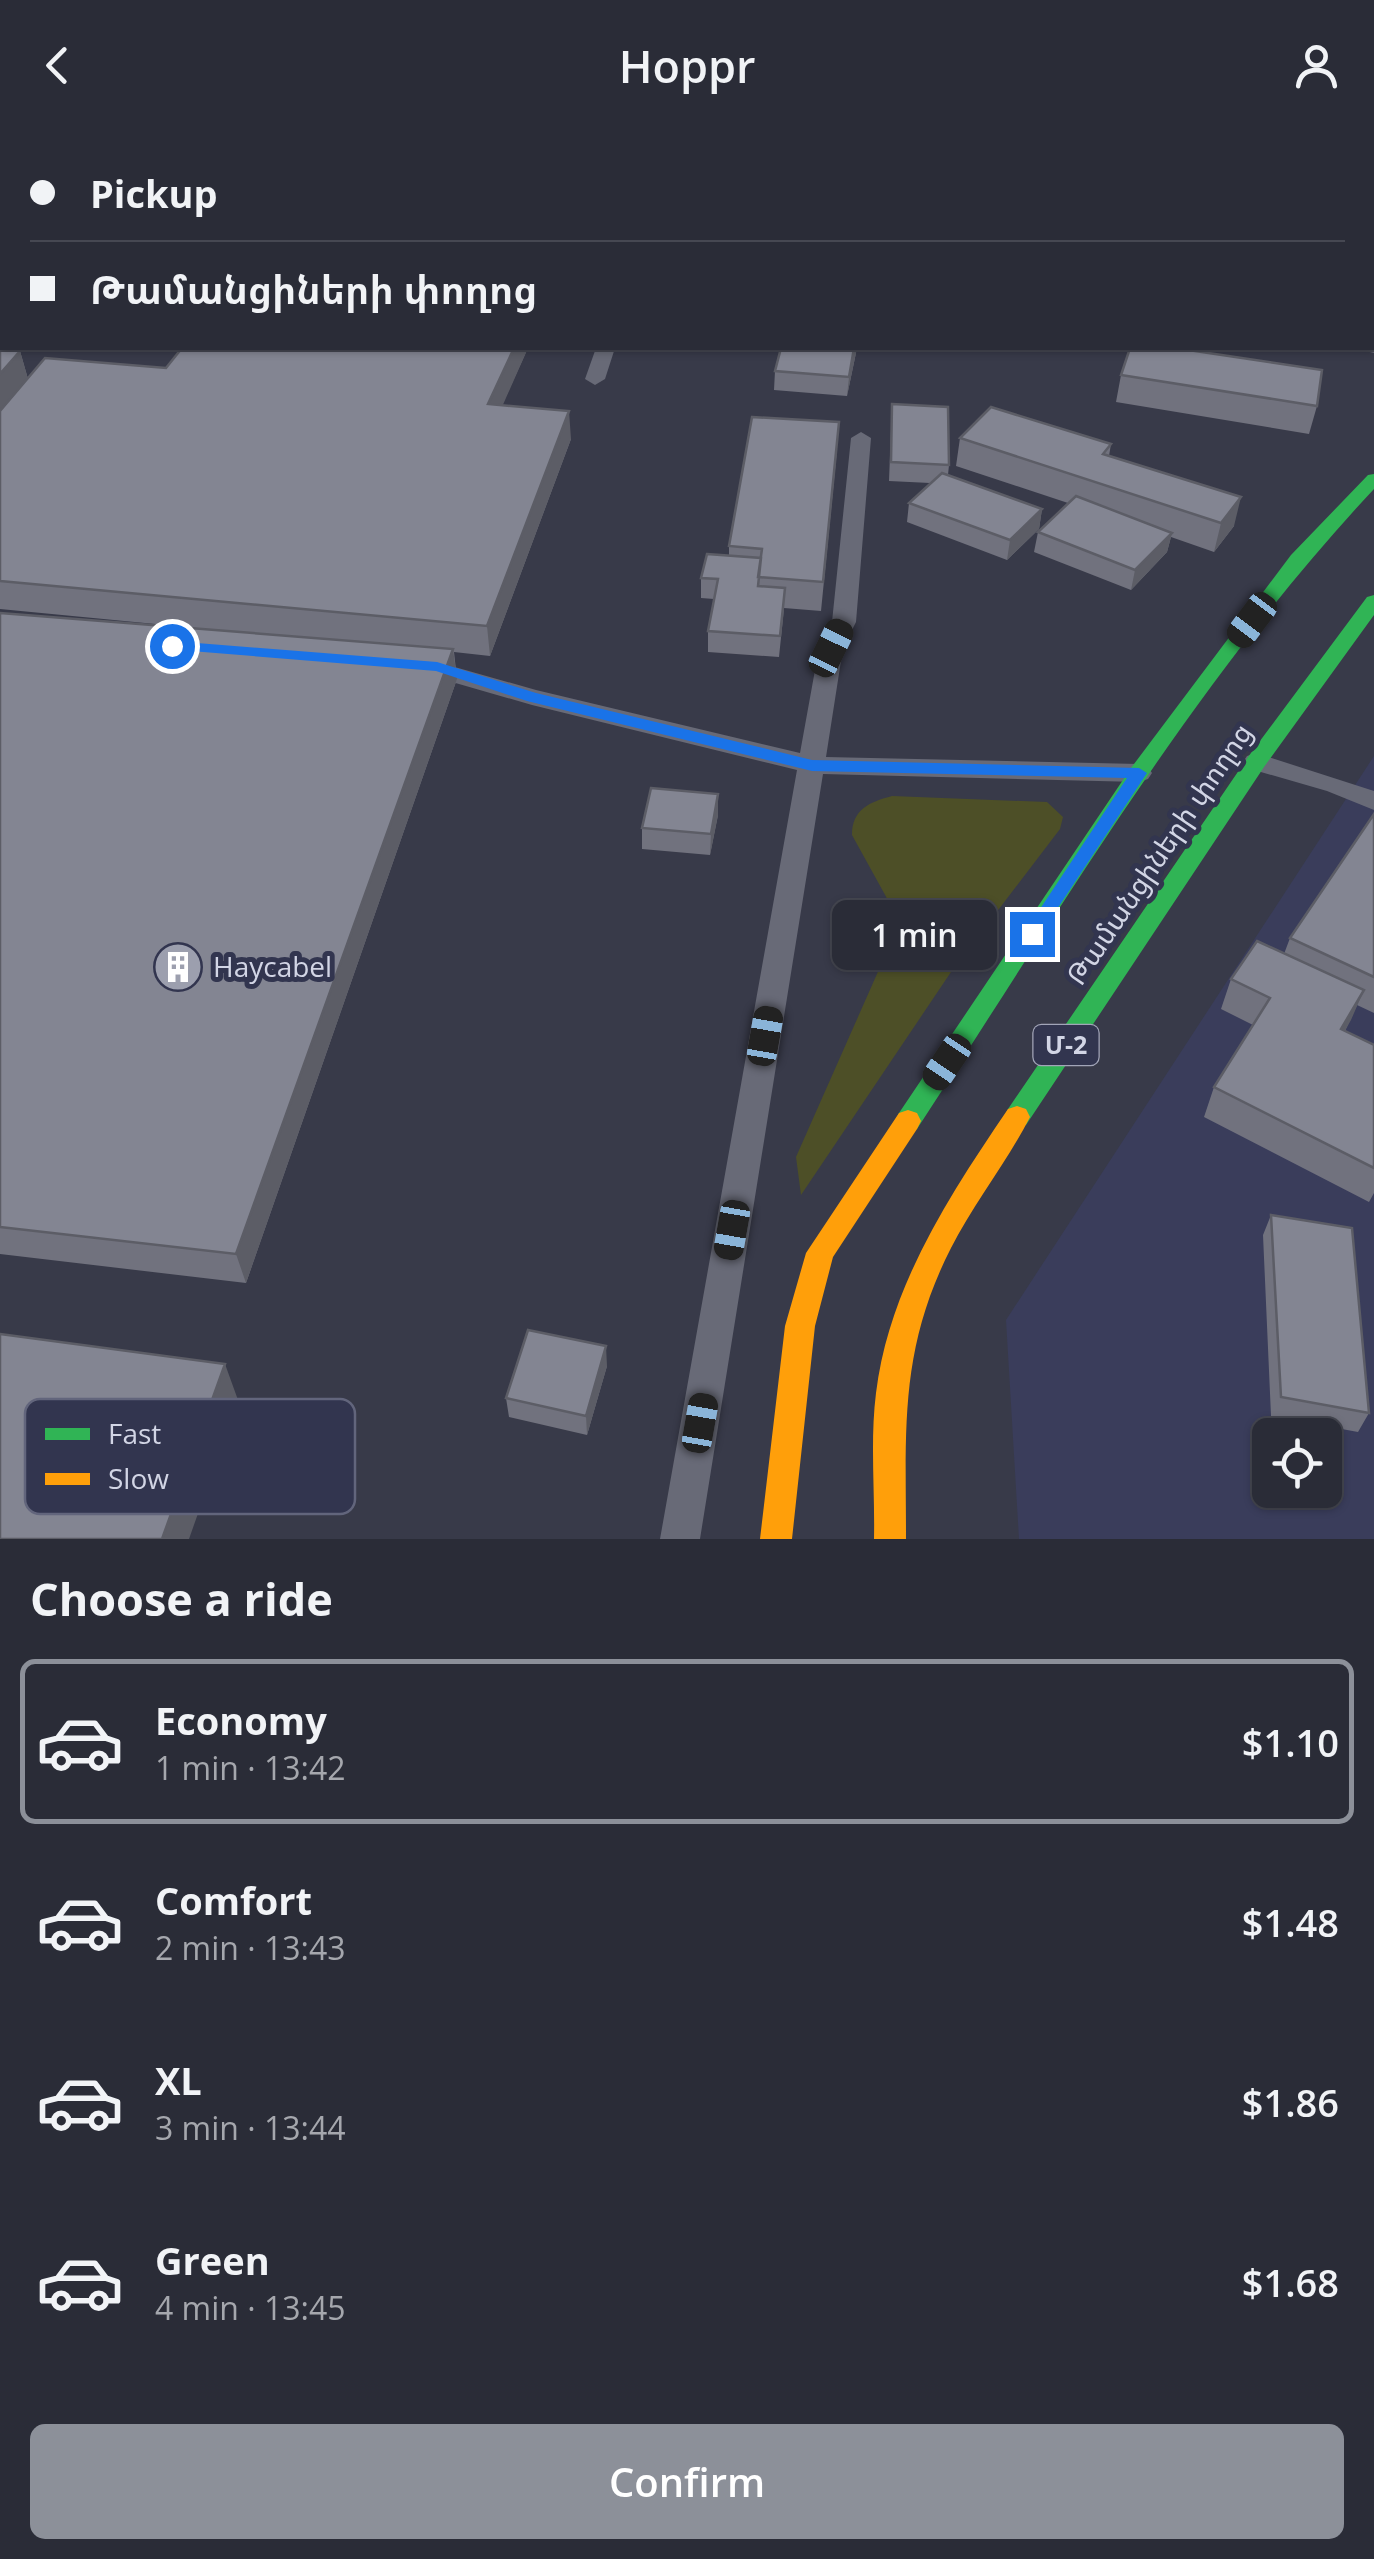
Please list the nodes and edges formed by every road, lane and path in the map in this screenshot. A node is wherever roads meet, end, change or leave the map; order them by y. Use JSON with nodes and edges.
{"nodes":[{"id":1,"x":604,"y":350,"type":"edge"},
{"id":2,"x":595,"y":379,"type":"dead end"},
{"id":3,"x":861,"y":438,"type":"dead end"},
{"id":4,"x":1374,"y":479,"type":"edge"},
{"id":5,"x":1372,"y":607,"type":"edge"},
{"id":6,"x":399,"y":664,"type":"edge"},
{"id":7,"x":1256,"y":762,"type":"junction"},
{"id":8,"x":812,"y":766,"type":"junction"},
{"id":9,"x":1139,"y":773,"type":"junction"},
{"id":10,"x":1374,"y":801,"type":"edge"},
{"id":11,"x":680,"y":1539,"type":"edge"},
{"id":12,"x":776,"y":1539,"type":"edge"},
{"id":13,"x":890,"y":1539,"type":"edge"}],
"edges":[{"from":1,"to":2,"type":"lane"},
{"from":3,"to":8,"type":"lane"},
{"from":4,"to":9,"type":"main road","name":"Թամանցիների փողոց"},
{"from":5,"to":7,"type":"main road","name":"Թամանցիների փողոց","number":"Մ-2"},
{"from":6,"to":8,"type":"lane"},
{"from":7,"to":10,"type":"lane"},
{"from":7,"to":13,"type":"main road","name":"Թամանցիների փողոց","number":"Մ-2"},
{"from":8,"to":9,"type":"lane"},
{"from":8,"to":11,"type":"lane"},
{"from":9,"to":12,"type":"main road","name":"Թամանցիների փողոց"}]}
